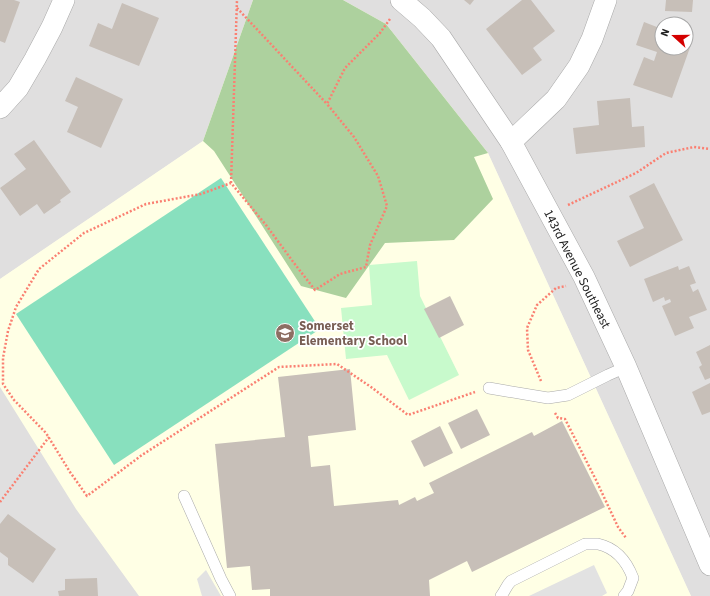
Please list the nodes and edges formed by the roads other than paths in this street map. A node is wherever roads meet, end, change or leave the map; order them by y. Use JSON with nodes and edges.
{"nodes":[{"id":1,"x":64,"y":0,"type":"edge"},
{"id":2,"x":401,"y":0,"type":"edge"},
{"id":3,"x":606,"y":0,"type":"edge"},
{"id":4,"x":0,"y":108,"type":"edge"},
{"id":5,"x":511,"y":142,"type":"junction"},
{"id":6,"x":626,"y":368,"type":"junction"},
{"id":7,"x":489,"y":388,"type":"road end"},
{"id":8,"x":184,"y":496,"type":"dead end"},
{"id":9,"x":710,"y":565,"type":"edge"},
{"id":10,"x":230,"y":596,"type":"edge"},
{"id":11,"x":501,"y":596,"type":"edge"},
{"id":12,"x":624,"y":596,"type":"edge"}],
"edges":[{"from":1,"to":4,"type":"street"},
{"from":2,"to":5,"type":"street","name":"143rd Avenue Southeast"},
{"from":3,"to":5,"type":"street"},
{"from":5,"to":6,"type":"street","name":"143rd Avenue Southeast"},
{"from":6,"to":7,"type":"lane"},
{"from":6,"to":9,"type":"street","name":"143rd Avenue Southeast"},
{"from":8,"to":10,"type":"lane"},
{"from":11,"to":12,"type":"lane"}]}
